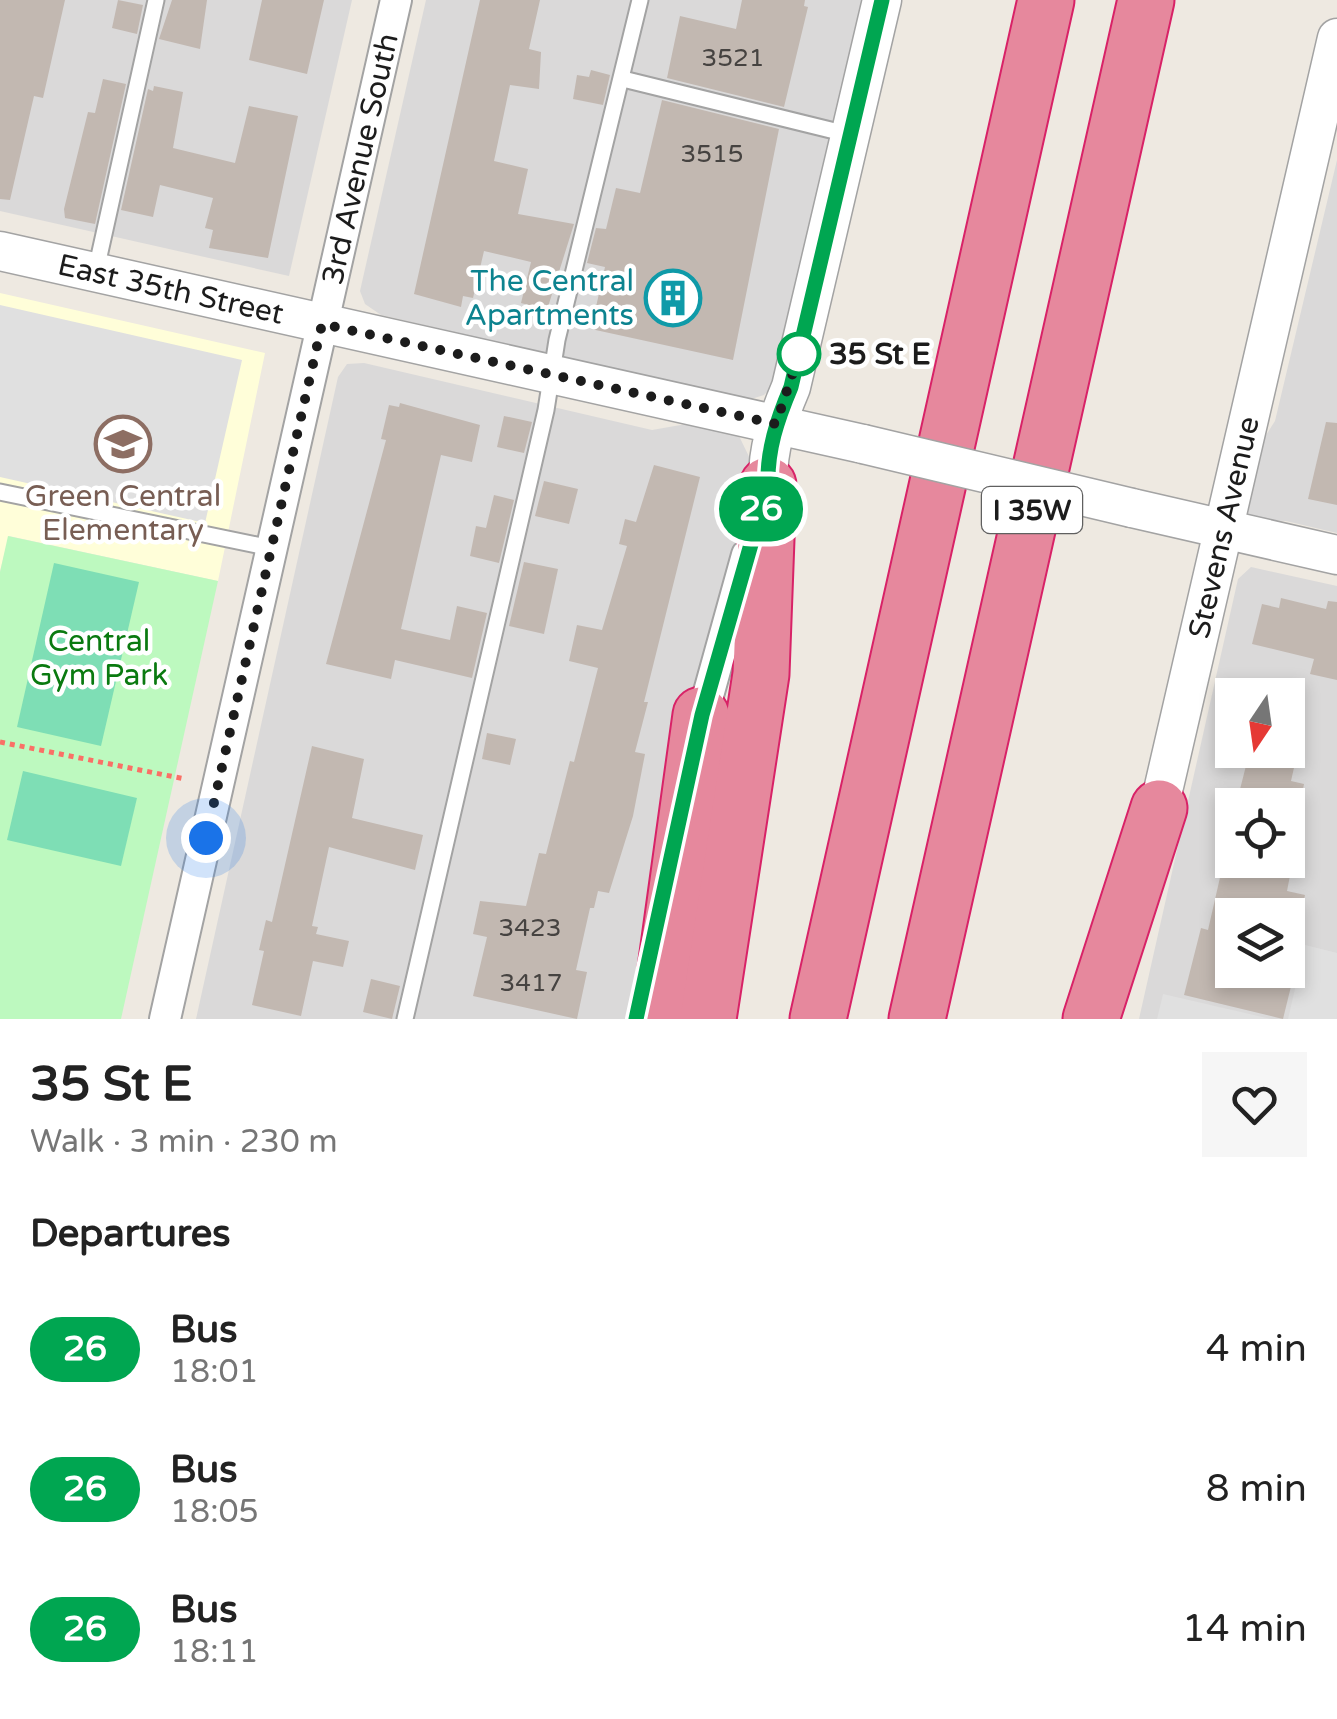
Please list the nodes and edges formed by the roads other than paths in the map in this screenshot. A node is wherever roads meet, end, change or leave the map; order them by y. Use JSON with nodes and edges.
{"nodes":[{"id":1,"x":156,"y":0,"type":"edge"},
{"id":2,"x":396,"y":0,"type":"edge"},
{"id":3,"x":640,"y":0,"type":"edge"},
{"id":4,"x":882,"y":0,"type":"edge"},
{"id":5,"x":1046,"y":0,"type":"edge"},
{"id":6,"x":1146,"y":0,"type":"edge"},
{"id":7,"x":1337,"y":38,"type":"edge"},
{"id":8,"x":623,"y":80,"type":"junction"},
{"id":9,"x":850,"y":134,"type":"junction"},
{"id":10,"x":0,"y":251,"type":"edge"},
{"id":11,"x":96,"y":270,"type":"junction"},
{"id":12,"x":322,"y":324,"type":"junction"},
{"id":13,"x":552,"y":373,"type":"junction"},
{"id":14,"x":776,"y":424,"type":"junction"},
{"id":15,"x":768,"y":485,"type":"junction"},
{"id":16,"x":0,"y":492,"type":"edge"},
{"id":17,"x":1223,"y":530,"type":"junction"},
{"id":18,"x":271,"y":548,"type":"junction"},
{"id":19,"x":1337,"y":555,"type":"edge"},
{"id":20,"x":702,"y":715,"type":"junction"},
{"id":21,"x":1159,"y":808,"type":"junction"},
{"id":22,"x":165,"y":1019,"type":"edge"},
{"id":23,"x":405,"y":1019,"type":"edge"},
{"id":24,"x":636,"y":1019,"type":"edge"},
{"id":25,"x":659,"y":1019,"type":"edge"},
{"id":26,"x":708,"y":1019,"type":"edge"},
{"id":27,"x":818,"y":1019,"type":"edge"},
{"id":28,"x":916,"y":1019,"type":"edge"},
{"id":29,"x":1091,"y":1019,"type":"edge"},
{"id":30,"x":1116,"y":1019,"type":"edge"}],
"edges":[{"from":1,"to":11,"type":"lane"},
{"from":2,"to":12,"type":"street","name":"3rd Avenue South"},
{"from":3,"to":8,"type":"lane"},
{"from":4,"to":9,"type":"street"},
{"from":5,"to":27,"type":"highway","number":"I 35W"},
{"from":6,"to":28,"type":"highway","number":"I 35W"},
{"from":7,"to":17,"type":"street","name":"Stevens Avenue"},
{"from":8,"to":9,"type":"lane"},
{"from":8,"to":13,"type":"lane"},
{"from":9,"to":14,"type":"street"},
{"from":10,"to":11,"type":"street","name":"East 35th Street"},
{"from":11,"to":12,"type":"street","name":"East 35th Street"},
{"from":12,"to":13,"type":"street","name":"East 35th Street"},
{"from":12,"to":18,"type":"street","name":"3rd Avenue South"},
{"from":13,"to":14,"type":"street","name":"East 35th Street"},
{"from":13,"to":23,"type":"lane"},
{"from":14,"to":15,"type":"street"},
{"from":14,"to":17,"type":"street","name":"East 35th Street","bridge":true},
{"from":15,"to":20,"type":"street"},
{"from":15,"to":26,"type":"highway"},
{"from":16,"to":18,"type":"lane"},
{"from":17,"to":19,"type":"street","name":"East 35th Street"},
{"from":17,"to":21,"type":"street","name":"Stevens Avenue"},
{"from":18,"to":22,"type":"street","name":"3rd Avenue South"},
{"from":20,"to":24,"type":"street"},
{"from":20,"to":25,"type":"highway"},
{"from":21,"to":29,"type":"highway"},
{"from":21,"to":30,"type":"street","name":"Stevens Avenue"}]}
